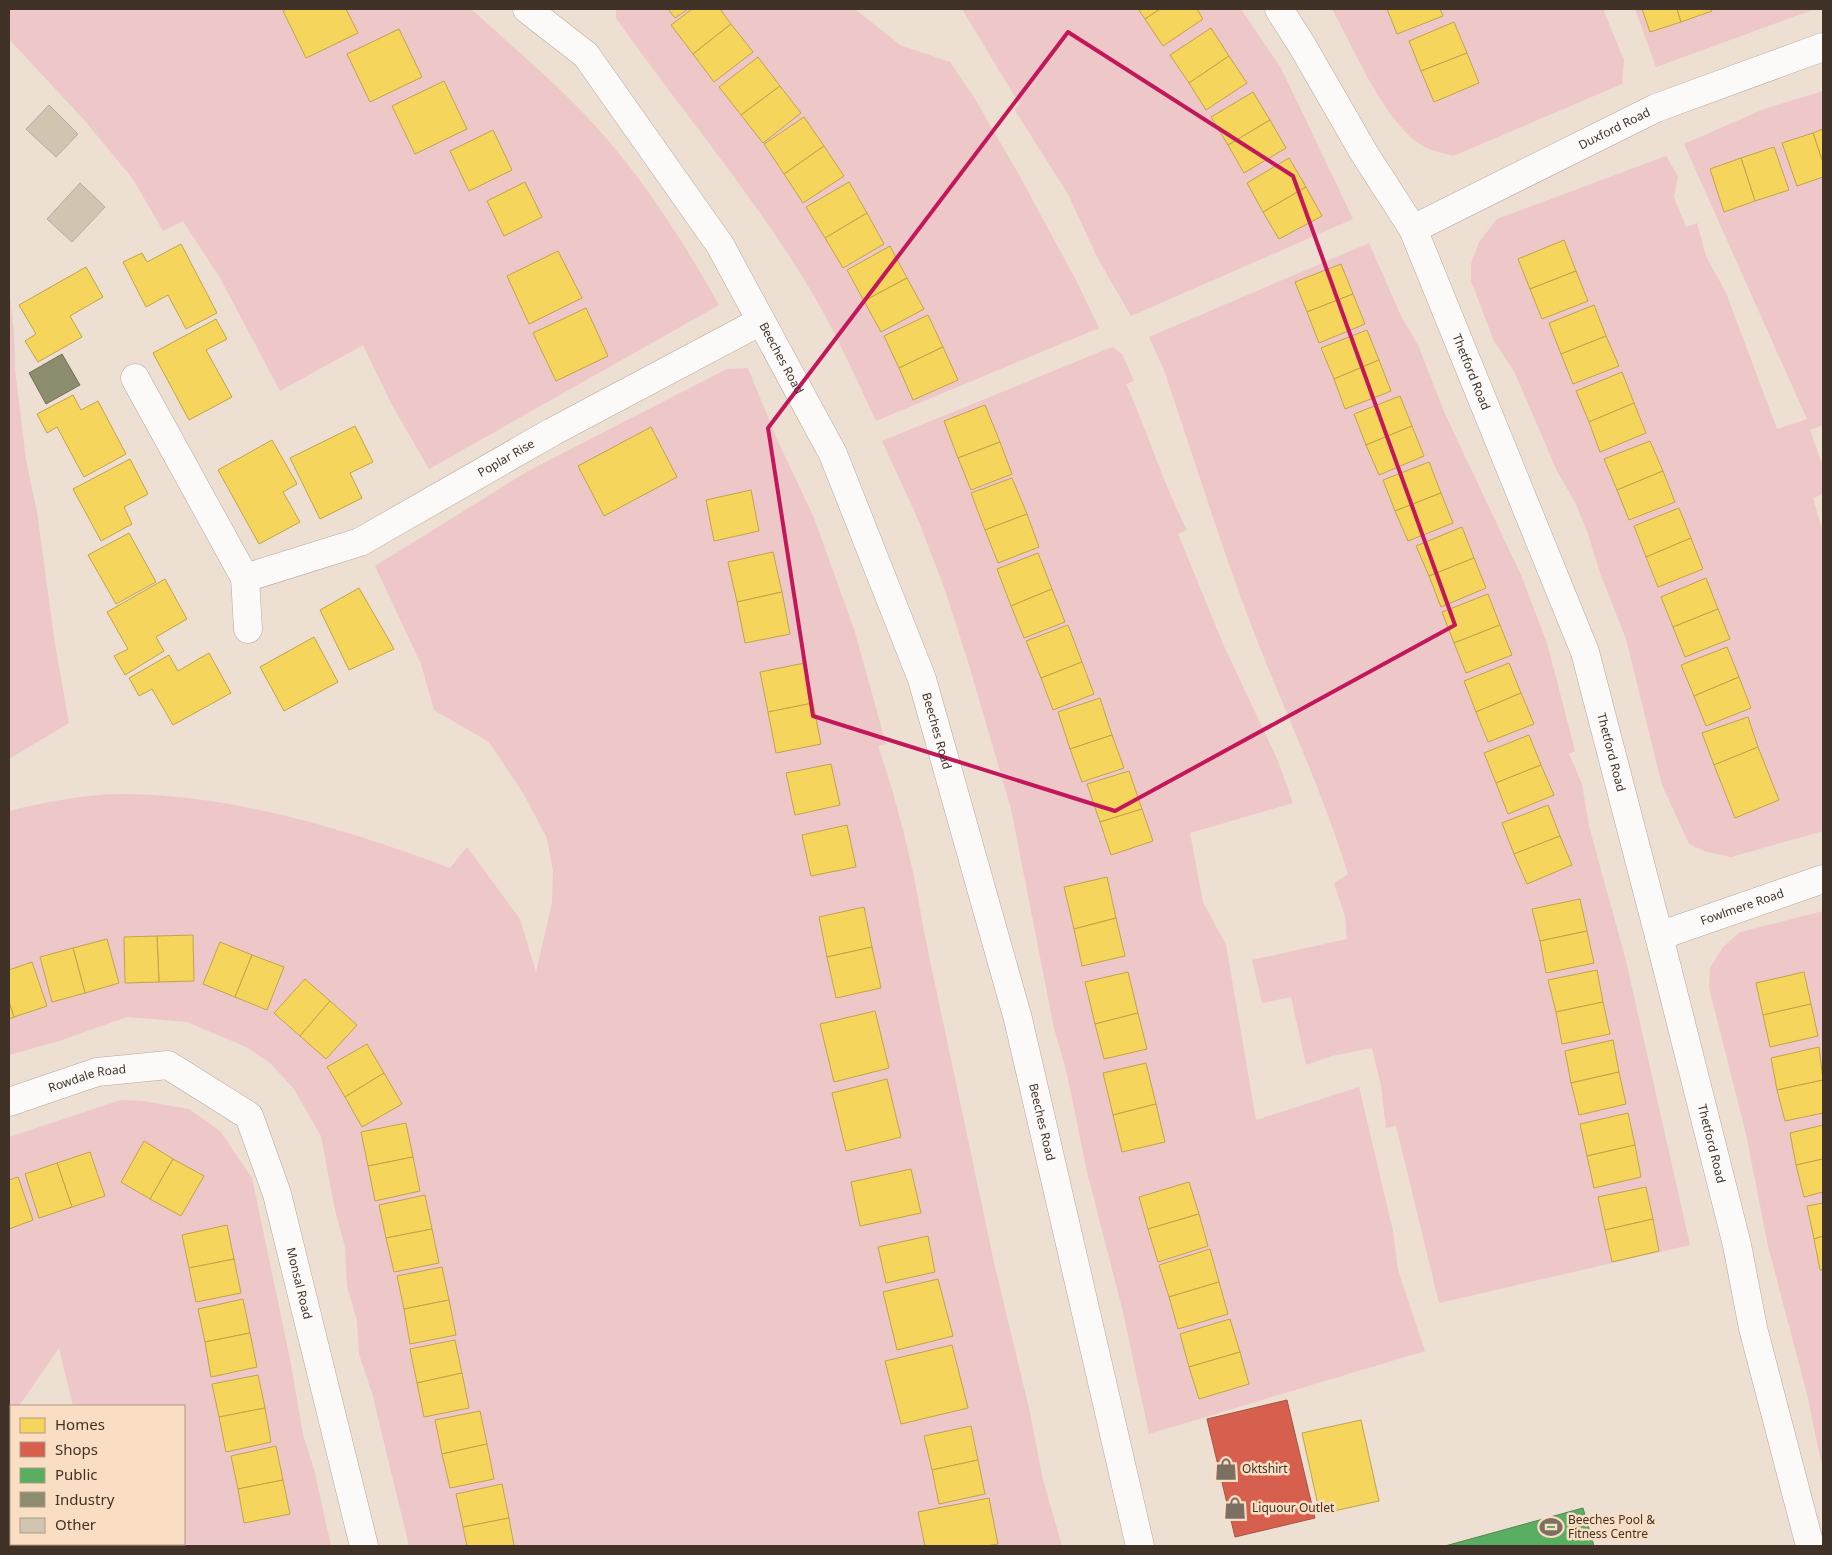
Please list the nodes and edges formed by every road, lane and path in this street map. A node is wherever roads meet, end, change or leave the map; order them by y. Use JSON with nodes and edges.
{"nodes":[{"id":1,"x":527,"y":9,"type":"edge"},
{"id":2,"x":1279,"y":9,"type":"edge"},
{"id":3,"x":1823,"y":48,"type":"edge"},
{"id":4,"x":1413,"y":229,"type":"junction"},
{"id":5,"x":761,"y":321,"type":"junction"},
{"id":6,"x":135,"y":378,"type":"dead end"},
{"id":7,"x":245,"y":578,"type":"junction"},
{"id":8,"x":248,"y":629,"type":"dead end"},
{"id":9,"x":1823,"y":879,"type":"edge"},
{"id":10,"x":1660,"y":936,"type":"junction"},
{"id":11,"x":168,"y":1065,"type":"joint"},
{"id":12,"x":9,"y":1102,"type":"edge"},
{"id":13,"x":364,"y":1546,"type":"edge"},
{"id":14,"x":1140,"y":1546,"type":"edge"},
{"id":15,"x":1810,"y":1546,"type":"edge"}],
"edges":[{"from":1,"to":5,"type":"street","name":"Beeches Road"},
{"from":2,"to":4,"type":"street","name":"Thetford Road"},
{"from":3,"to":4,"type":"street","name":"Duxford Road"},
{"from":4,"to":10,"type":"street","name":"Thetford Road"},
{"from":5,"to":7,"type":"street","name":"Poplar Rise"},
{"from":5,"to":14,"type":"street","name":"Beeches Road"},
{"from":6,"to":7,"type":"street"},
{"from":7,"to":8,"type":"street"},
{"from":9,"to":10,"type":"street","name":"Fowlmere Road"},
{"from":10,"to":15,"type":"street","name":"Thetford Road"},
{"from":11,"to":12,"type":"street","name":"Rowdale Road"},
{"from":11,"to":13,"type":"street","name":"Monsal Road"}]}
